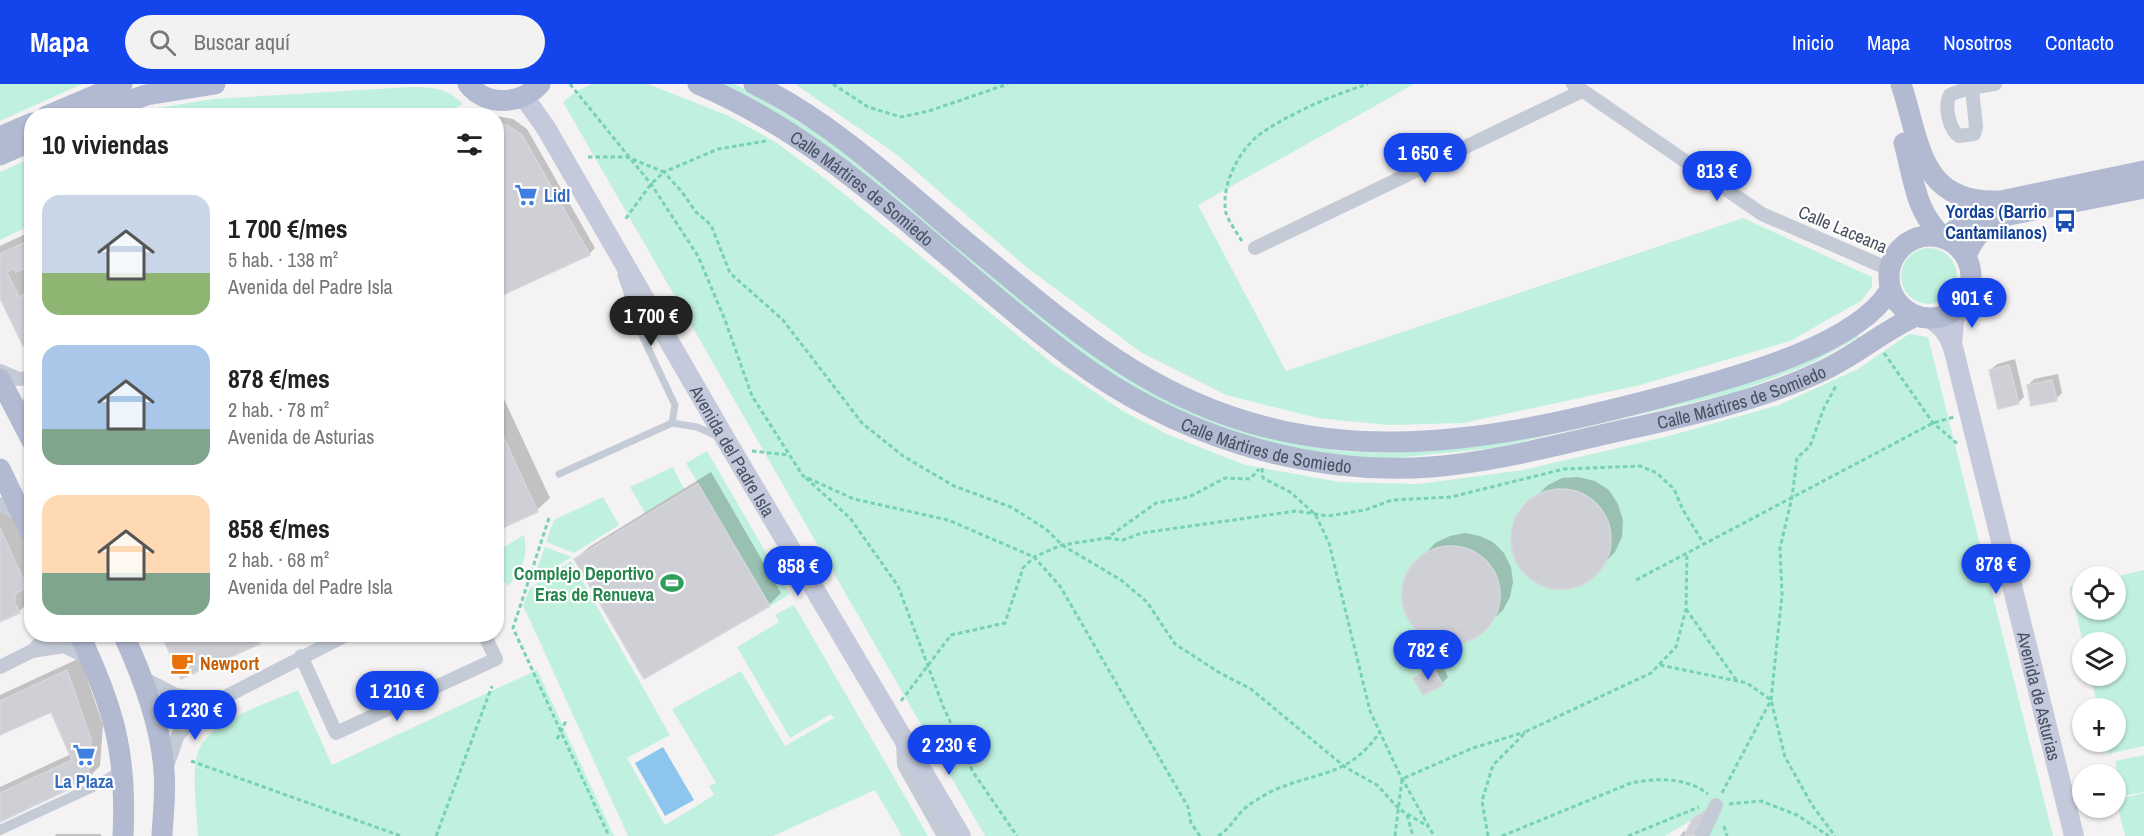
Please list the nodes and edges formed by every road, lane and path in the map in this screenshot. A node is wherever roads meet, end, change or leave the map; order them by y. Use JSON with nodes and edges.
{"nodes":[{"id":1,"x":122,"y":84,"type":"edge"},
{"id":2,"x":215,"y":84,"type":"edge"},
{"id":3,"x":468,"y":84,"type":"edge"},
{"id":4,"x":570,"y":84,"type":"edge"},
{"id":5,"x":698,"y":84,"type":"edge"},
{"id":6,"x":754,"y":84,"type":"edge"},
{"id":7,"x":833,"y":84,"type":"edge"},
{"id":8,"x":1008,"y":84,"type":"edge"},
{"id":9,"x":1368,"y":84,"type":"edge"},
{"id":10,"x":1889,"y":84,"type":"edge"},
{"id":11,"x":1901,"y":84,"type":"edge"},
{"id":12,"x":1995,"y":84,"type":"edge"},
{"id":13,"x":1578,"y":87,"type":"edge"},
{"id":14,"x":1972,"y":88,"type":"dead end"},
{"id":15,"x":532,"y":91,"type":"edge"},
{"id":16,"x":66,"y":108,"type":"edge"},
{"id":17,"x":109,"y":108,"type":"edge"},
{"id":18,"x":24,"y":126,"type":"edge"},
{"id":19,"x":0,"y":137,"type":"edge"},
{"id":20,"x":770,"y":140,"type":"dead end"},
{"id":21,"x":24,"y":145,"type":"edge"},
{"id":22,"x":0,"y":156,"type":"edge"},
{"id":23,"x":588,"y":157,"type":"dead end"},
{"id":24,"x":627,"y":157,"type":"junction"},
{"id":25,"x":2144,"y":171,"type":"edge"},
{"id":26,"x":664,"y":172,"type":"junction"},
{"id":27,"x":651,"y":184,"type":"junction"},
{"id":28,"x":2144,"y":188,"type":"edge"},
{"id":29,"x":2001,"y":201,"type":"junction"},
{"id":30,"x":1920,"y":208,"type":"junction"},
{"id":31,"x":624,"y":221,"type":"dead end"},
{"id":32,"x":608,"y":235,"type":"junction"},
{"id":33,"x":1944,"y":238,"type":"junction"},
{"id":34,"x":1908,"y":241,"type":"junction"},
{"id":35,"x":1255,"y":249,"type":"joint"},
{"id":36,"x":1966,"y":256,"type":"junction"},
{"id":37,"x":1889,"y":269,"type":"junction"},
{"id":38,"x":1890,"y":290,"type":"junction"},
{"id":39,"x":1959,"y":308,"type":"junction"},
{"id":40,"x":1922,"y":317,"type":"junction"},
{"id":41,"x":1952,"y":345,"type":"junction"},
{"id":42,"x":1882,"y":350,"type":"dead end"},
{"id":43,"x":0,"y":371,"type":"edge"},
{"id":44,"x":0,"y":379,"type":"edge"},
{"id":45,"x":24,"y":379,"type":"edge"},
{"id":46,"x":1837,"y":383,"type":"dead end"},
{"id":47,"x":1954,"y":417,"type":"dead end"},
{"id":48,"x":672,"y":423,"type":"junction"},
{"id":49,"x":1933,"y":423,"type":"junction"},
{"id":50,"x":24,"y":426,"type":"edge"},
{"id":51,"x":726,"y":440,"type":"junction"},
{"id":52,"x":1963,"y":448,"type":"dead end"},
{"id":53,"x":752,"y":450,"type":"dead end"},
{"id":54,"x":788,"y":455,"type":"junction"},
{"id":55,"x":1269,"y":465,"type":"dead end"},
{"id":56,"x":1262,"y":468,"type":"junction"},
{"id":57,"x":0,"y":469,"type":"edge"},
{"id":58,"x":559,"y":474,"type":"dead end"},
{"id":59,"x":803,"y":476,"type":"junction"},
{"id":60,"x":1792,"y":497,"type":"junction"},
{"id":61,"x":0,"y":504,"type":"edge"},
{"id":62,"x":1315,"y":514,"type":"junction"},
{"id":63,"x":549,"y":518,"type":"dead end"},
{"id":64,"x":24,"y":520,"type":"edge"},
{"id":65,"x":24,"y":524,"type":"edge"},
{"id":66,"x":1107,"y":538,"type":"junction"},
{"id":67,"x":1704,"y":544,"type":"junction"},
{"id":68,"x":1062,"y":545,"type":"junction"},
{"id":69,"x":1687,"y":553,"type":"junction"},
{"id":70,"x":1034,"y":557,"type":"junction"},
{"id":71,"x":1636,"y":580,"type":"dead end"},
{"id":72,"x":1686,"y":609,"type":"junction"},
{"id":73,"x":42,"y":642,"type":"edge"},
{"id":74,"x":83,"y":642,"type":"edge"},
{"id":75,"x":126,"y":642,"type":"edge"},
{"id":76,"x":331,"y":642,"type":"edge"},
{"id":77,"x":488,"y":642,"type":"edge"},
{"id":78,"x":32,"y":651,"type":"junction"},
{"id":79,"x":301,"y":656,"type":"junction"},
{"id":80,"x":90,"y":659,"type":"junction"},
{"id":81,"x":927,"y":664,"type":"junction"},
{"id":82,"x":1659,"y":665,"type":"junction"},
{"id":83,"x":0,"y":666,"type":"edge"},
{"id":84,"x":141,"y":677,"type":"junction"},
{"id":85,"x":1738,"y":681,"type":"junction"},
{"id":86,"x":492,"y":686,"type":"dead end"},
{"id":87,"x":1771,"y":700,"type":"junction"},
{"id":88,"x":215,"y":702,"type":"junction"},
{"id":89,"x":900,"y":702,"type":"dead end"},
{"id":90,"x":566,"y":721,"type":"dead end"},
{"id":91,"x":1527,"y":731,"type":"junction"},
{"id":92,"x":561,"y":732,"type":"junction"},
{"id":93,"x":1380,"y":732,"type":"junction"},
{"id":94,"x":903,"y":734,"type":"junction"},
{"id":95,"x":557,"y":739,"type":"dead end"},
{"id":96,"x":191,"y":761,"type":"dead end"},
{"id":97,"x":1346,"y":767,"type":"junction"},
{"id":98,"x":123,"y":770,"type":"junction"},
{"id":99,"x":165,"y":772,"type":"junction"},
{"id":100,"x":1402,"y":778,"type":"junction"},
{"id":101,"x":1716,"y":805,"type":"junction"},
{"id":102,"x":1399,"y":809,"type":"junction"},
{"id":103,"x":1407,"y":813,"type":"junction"},
{"id":104,"x":1429,"y":827,"type":"junction"},
{"id":105,"x":0,"y":830,"type":"edge"},
{"id":106,"x":123,"y":836,"type":"edge"},
{"id":107,"x":162,"y":836,"type":"edge"},
{"id":108,"x":401,"y":836,"type":"edge"},
{"id":109,"x":436,"y":836,"type":"edge"},
{"id":110,"x":609,"y":836,"type":"edge"},
{"id":111,"x":944,"y":836,"type":"edge"},
{"id":112,"x":961,"y":836,"type":"edge"},
{"id":113,"x":1017,"y":836,"type":"edge"},
{"id":114,"x":1200,"y":836,"type":"edge"},
{"id":115,"x":1218,"y":836,"type":"edge"},
{"id":116,"x":1395,"y":836,"type":"edge"},
{"id":117,"x":1413,"y":836,"type":"edge"},
{"id":118,"x":1434,"y":836,"type":"edge"},
{"id":119,"x":1488,"y":836,"type":"edge"},
{"id":120,"x":1502,"y":836,"type":"edge"},
{"id":121,"x":1628,"y":836,"type":"edge"},
{"id":122,"x":1702,"y":836,"type":"edge"},
{"id":123,"x":1829,"y":836,"type":"edge"},
{"id":124,"x":1835,"y":836,"type":"edge"},
{"id":125,"x":2074,"y":836,"type":"edge"}],
"edges":[{"from":1,"to":16,"type":"main road"},
{"from":2,"to":17,"type":"main road"},
{"from":3,"to":15,"type":"main road"},
{"from":4,"to":24,"type":"path"},
{"from":5,"to":40,"type":"main road","name":"Calle Mártires de Somiedo"},
{"from":6,"to":38,"type":"main road","name":"Calle Mártires de Somiedo"},
{"from":7,"to":8,"type":"path"},
{"from":9,"to":35,"type":"path"},
{"from":10,"to":30,"type":"main road"},
{"from":11,"to":29,"type":"main road"},
{"from":12,"to":14,"type":"street"},
{"from":13,"to":35,"type":"street"},
{"from":13,"to":37,"type":"street","name":"Calle Laceana"},
{"from":15,"to":32,"type":"main road","name":"Avenida del Padre Isla"},
{"from":18,"to":19,"type":"main road"},
{"from":20,"to":26,"type":"path"},
{"from":21,"to":22,"type":"main road"},
{"from":23,"to":24,"type":"path"},
{"from":24,"to":26,"type":"path"},
{"from":24,"to":27,"type":"path"},
{"from":25,"to":29,"type":"main road"},
{"from":26,"to":27,"type":"path"},
{"from":26,"to":68,"type":"path"},
{"from":27,"to":31,"type":"path"},
{"from":27,"to":54,"type":"path"},
{"from":28,"to":36,"type":"main road"},
{"from":29,"to":33,"type":"main road"},
{"from":30,"to":33,"type":"main road"},
{"from":30,"to":34,"type":"main road"},
{"from":32,"to":48,"type":"lane"},
{"from":32,"to":51,"type":"main road","name":"Avenida del Padre Isla"},
{"from":33,"to":34,"type":"main road"},
{"from":33,"to":36,"type":"main road"},
{"from":34,"to":37,"type":"main road"},
{"from":36,"to":39,"type":"main road"},
{"from":37,"to":38,"type":"main road"},
{"from":38,"to":40,"type":"main road"},
{"from":39,"to":40,"type":"main road"},
{"from":39,"to":41,"type":"main road","name":"Avenida de Asturias"},
{"from":40,"to":41,"type":"main road","name":"Avenida de Asturias"},
{"from":41,"to":125,"type":"main road","name":"Avenida de Asturias"},
{"from":42,"to":49,"type":"path"},
{"from":43,"to":45,"type":"street"},
{"from":44,"to":50,"type":"main road"},
{"from":46,"to":60,"type":"path"},
{"from":47,"to":49,"type":"path"},
{"from":48,"to":51,"type":"lane"},
{"from":48,"to":58,"type":"lane"},
{"from":49,"to":52,"type":"path"},
{"from":49,"to":60,"type":"path"},
{"from":51,"to":94,"type":"main road","name":"Avenida del Padre Isla"},
{"from":53,"to":54,"type":"path"},
{"from":54,"to":59,"type":"path"},
{"from":55,"to":56,"type":"path"},
{"from":56,"to":62,"type":"path"},
{"from":56,"to":66,"type":"path"},
{"from":57,"to":64,"type":"main road"},
{"from":59,"to":70,"type":"path"},
{"from":59,"to":81,"type":"path"},
{"from":60,"to":67,"type":"path"},
{"from":60,"to":87,"type":"path"},
{"from":61,"to":65,"type":"street"},
{"from":62,"to":66,"type":"path"},
{"from":62,"to":67,"type":"path"},
{"from":62,"to":93,"type":"path"},
{"from":63,"to":92,"type":"path"},
{"from":66,"to":68,"type":"path"},
{"from":67,"to":69,"type":"path"},
{"from":68,"to":70,"type":"path"},
{"from":68,"to":97,"type":"path"},
{"from":69,"to":71,"type":"path"},
{"from":69,"to":72,"type":"path"},
{"from":70,"to":81,"type":"path"},
{"from":70,"to":114,"type":"path"},
{"from":72,"to":82,"type":"path"},
{"from":72,"to":85,"type":"path"},
{"from":73,"to":78,"type":"street"},
{"from":74,"to":80,"type":"main road"},
{"from":75,"to":84,"type":"main road"},
{"from":76,"to":79,"type":"street"},
{"from":77,"to":79,"type":"street"},
{"from":78,"to":80,"type":"street"},
{"from":78,"to":83,"type":"street"},
{"from":79,"to":88,"type":"street"},
{"from":80,"to":98,"type":"main road"},
{"from":81,"to":89,"type":"path"},
{"from":81,"to":113,"type":"path"},
{"from":82,"to":85,"type":"path"},
{"from":82,"to":91,"type":"path"},
{"from":84,"to":88,"type":"street"},
{"from":84,"to":99,"type":"main road"},
{"from":85,"to":87,"type":"path"},
{"from":86,"to":109,"type":"path"},
{"from":87,"to":101,"type":"path"},
{"from":87,"to":124,"type":"path"},
{"from":88,"to":99,"type":"street"},
{"from":90,"to":92,"type":"path"},
{"from":91,"to":100,"type":"path"},
{"from":91,"to":119,"type":"path"},
{"from":92,"to":95,"type":"path"},
{"from":92,"to":110,"type":"path"},
{"from":93,"to":97,"type":"path"},
{"from":93,"to":100,"type":"path"},
{"from":94,"to":111,"type":"street"},
{"from":94,"to":112,"type":"main road","name":"Avenida del Padre Isla"},
{"from":96,"to":108,"type":"path"},
{"from":97,"to":102,"type":"path"},
{"from":97,"to":115,"type":"path"},
{"from":98,"to":105,"type":"street"},
{"from":98,"to":106,"type":"main road"},
{"from":99,"to":107,"type":"main road"},
{"from":100,"to":102,"type":"path"},
{"from":100,"to":104,"type":"path"},
{"from":101,"to":120,"type":"path"},
{"from":101,"to":121,"type":"path"},
{"from":101,"to":122,"type":"street"},
{"from":101,"to":123,"type":"path"},
{"from":102,"to":103,"type":"path"},
{"from":102,"to":116,"type":"path"},
{"from":103,"to":104,"type":"path"},
{"from":103,"to":117,"type":"path"},
{"from":104,"to":118,"type":"path"}]}
